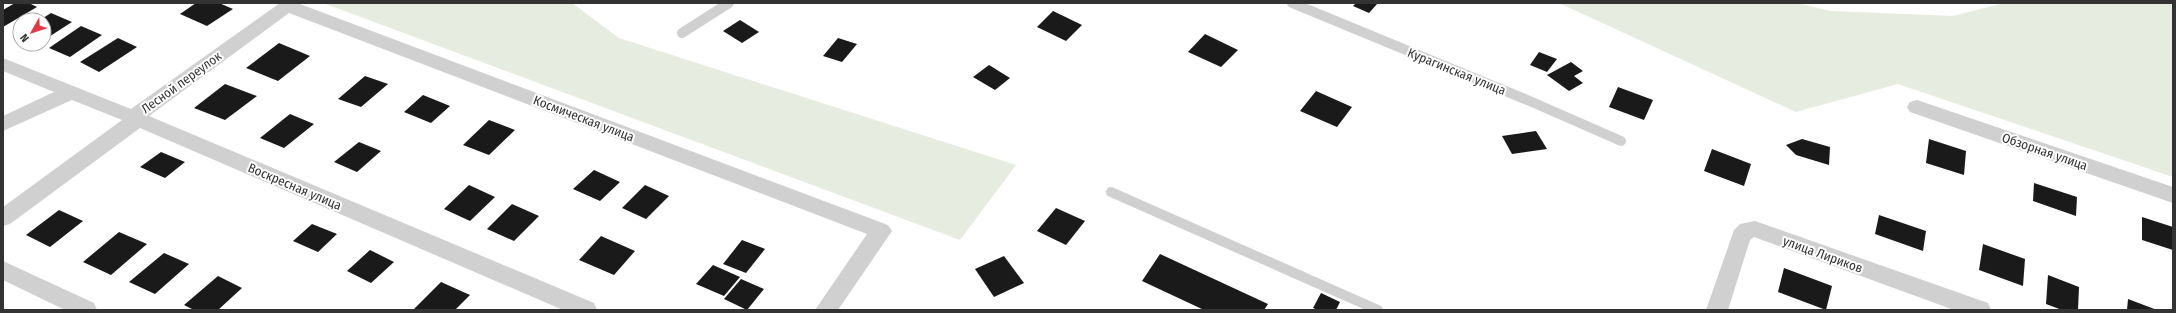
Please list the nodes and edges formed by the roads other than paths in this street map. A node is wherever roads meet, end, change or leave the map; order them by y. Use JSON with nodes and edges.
{"nodes":[{"id":1,"x":729,"y":3,"type":"edge"},
{"id":2,"x":1292,"y":3,"type":"edge"},
{"id":3,"x":290,"y":4,"type":"edge"},
{"id":4,"x":682,"y":33,"type":"dead end"},
{"id":5,"x":3,"y":64,"type":"edge"},
{"id":6,"x":71,"y":92,"type":"junction"},
{"id":7,"x":1916,"y":107,"type":"dead end"},
{"id":8,"x":136,"y":118,"type":"junction"},
{"id":9,"x":3,"y":124,"type":"edge"},
{"id":10,"x":1621,"y":141,"type":"dead end"},
{"id":11,"x":1111,"y":192,"type":"dead end"},
{"id":12,"x":2173,"y":195,"type":"edge"},
{"id":13,"x":3,"y":218,"type":"edge"},
{"id":14,"x":3,"y":270,"type":"edge"},
{"id":15,"x":86,"y":310,"type":"edge"},
{"id":16,"x":586,"y":310,"type":"edge"},
{"id":17,"x":826,"y":310,"type":"edge"},
{"id":18,"x":1378,"y":310,"type":"edge"},
{"id":19,"x":1717,"y":310,"type":"edge"},
{"id":20,"x":1980,"y":310,"type":"edge"}],
"edges":[{"from":1,"to":4,"type":"lane"},
{"from":2,"to":10,"type":"lane","name":"Курагинская улица"},
{"from":3,"to":8,"type":"street","name":"Лесной переулок"},
{"from":3,"to":17,"type":"street","name":"Космическая улица"},
{"from":5,"to":6,"type":"street","name":"Воскресная улица"},
{"from":6,"to":8,"type":"street","name":"Воскресная улица"},
{"from":6,"to":9,"type":"street"},
{"from":7,"to":12,"type":"street","name":"Обзорная улица"},
{"from":8,"to":13,"type":"street","name":"Лесной переулок"},
{"from":8,"to":16,"type":"street","name":"Воскресная улица"},
{"from":11,"to":18,"type":"lane"},
{"from":14,"to":15,"type":"street"},
{"from":19,"to":20,"type":"street","name":"улица Лириков"}]}
